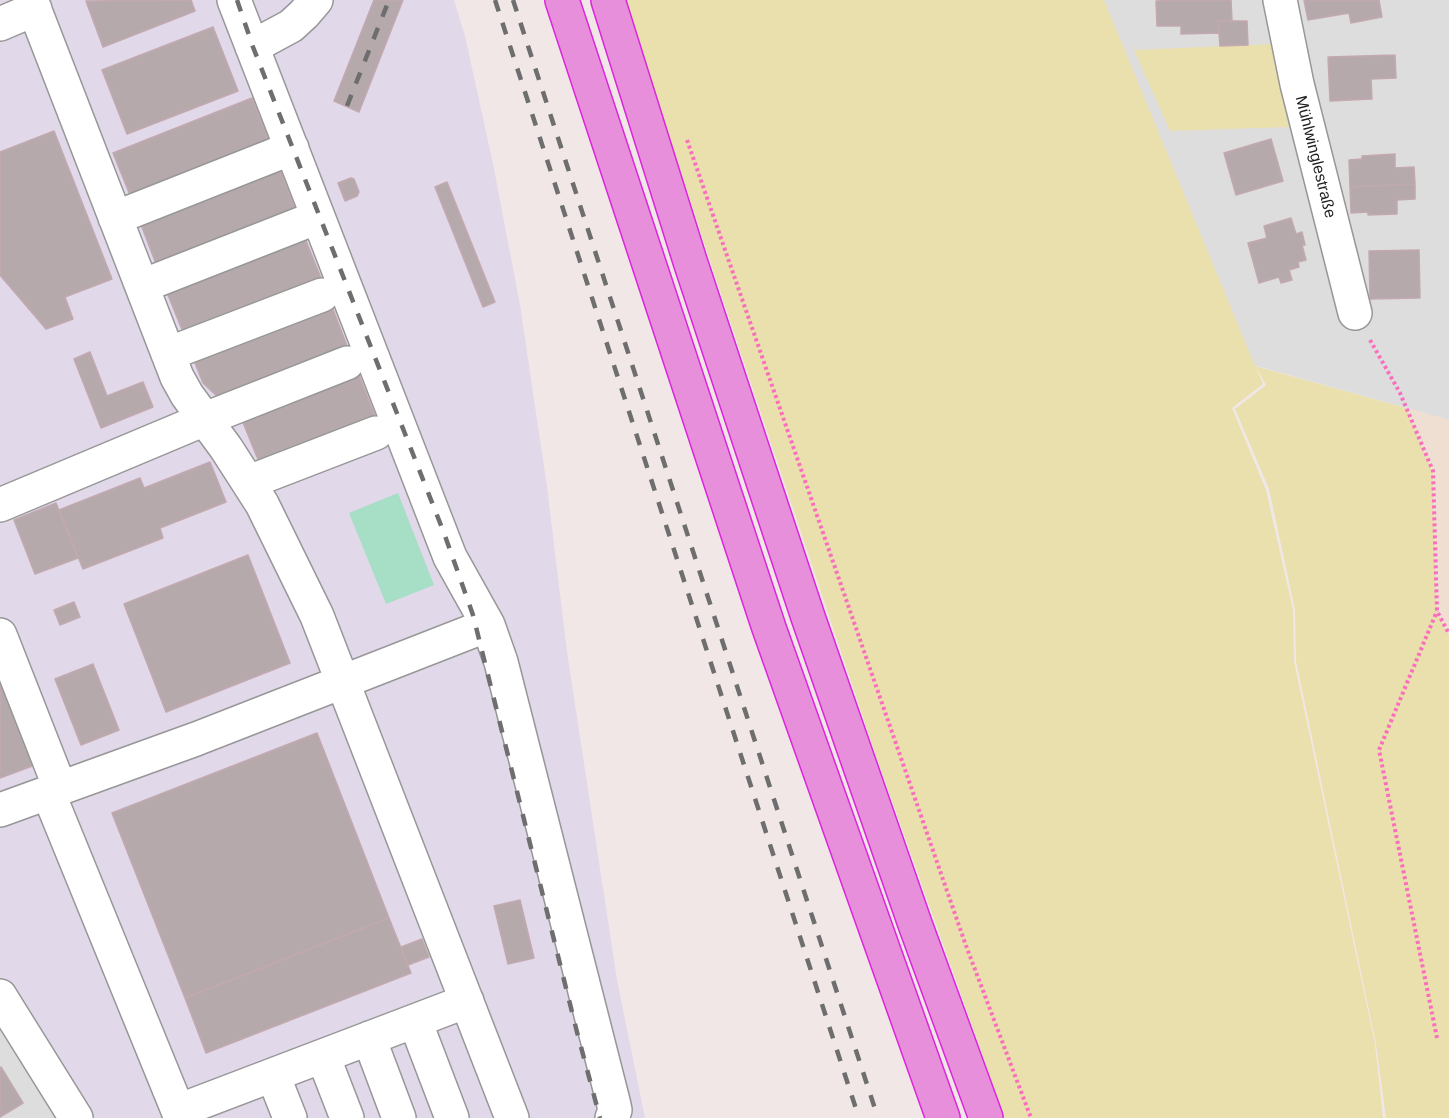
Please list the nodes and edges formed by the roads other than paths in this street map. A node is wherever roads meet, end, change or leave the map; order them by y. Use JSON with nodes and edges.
{"nodes":[{"id":1,"x":234,"y":0,"type":"edge"},
{"id":2,"x":316,"y":0,"type":"edge"},
{"id":3,"x":562,"y":0,"type":"edge"},
{"id":4,"x":608,"y":0,"type":"edge"},
{"id":5,"x":1280,"y":0,"type":"edge"},
{"id":6,"x":33,"y":5,"type":"edge"},
{"id":7,"x":0,"y":24,"type":"edge"},
{"id":8,"x":252,"y":47,"type":"junction"},
{"id":9,"x":292,"y":148,"type":"junction"},
{"id":10,"x":318,"y":217,"type":"junction"},
{"id":11,"x":115,"y":218,"type":"junction"},
{"id":12,"x":142,"y":286,"type":"junction"},
{"id":13,"x":322,"y":295,"type":"dead end"},
{"id":14,"x":1355,"y":313,"type":"road end"},
{"id":15,"x":168,"y":354,"type":"junction"},
{"id":16,"x":347,"y":363,"type":"dead end"},
{"id":17,"x":205,"y":419,"type":"junction"},
{"id":18,"x":376,"y":434,"type":"dead end"},
{"id":19,"x":249,"y":482,"type":"junction"},
{"id":20,"x":0,"y":505,"type":"edge"},
{"id":21,"x":488,"y":625,"type":"junction"},
{"id":22,"x":0,"y":635,"type":"edge"},
{"id":23,"x":343,"y":682,"type":"junction"},
{"id":24,"x":54,"y":790,"type":"junction"},
{"id":25,"x":0,"y":810,"type":"edge"},
{"id":26,"x":0,"y":996,"type":"edge"},
{"id":27,"x":467,"y":1001,"type":"junction"},
{"id":28,"x":415,"y":1021,"type":"junction"},
{"id":29,"x":369,"y":1038,"type":"junction"},
{"id":30,"x":323,"y":1056,"type":"junction"},
{"id":31,"x":273,"y":1075,"type":"junction"},
{"id":32,"x":231,"y":1105,"type":"edge"},
{"id":33,"x":180,"y":1114,"type":"edge"},
{"id":34,"x":75,"y":1118,"type":"edge"},
{"id":35,"x":290,"y":1118,"type":"edge"},
{"id":36,"x":347,"y":1118,"type":"edge"},
{"id":37,"x":399,"y":1118,"type":"edge"},
{"id":38,"x":452,"y":1118,"type":"edge"},
{"id":39,"x":512,"y":1118,"type":"edge"},
{"id":40,"x":612,"y":1118,"type":"edge"},
{"id":41,"x":943,"y":1118,"type":"edge"},
{"id":42,"x":986,"y":1118,"type":"edge"}],
"edges":[{"from":1,"to":8,"type":"street"},
{"from":2,"to":8,"type":"street"},
{"from":3,"to":41,"type":"highway"},
{"from":4,"to":42,"type":"highway"},
{"from":5,"to":14,"type":"street","name":"Mühlwinglestraße"},
{"from":6,"to":7,"type":"street"},
{"from":6,"to":11,"type":"street"},
{"from":8,"to":9,"type":"street"},
{"from":9,"to":10,"type":"street"},
{"from":9,"to":11,"type":"street"},
{"from":10,"to":12,"type":"street"},
{"from":10,"to":21,"type":"street"},
{"from":11,"to":12,"type":"street"},
{"from":12,"to":15,"type":"street"},
{"from":13,"to":15,"type":"street"},
{"from":15,"to":17,"type":"street"},
{"from":16,"to":17,"type":"street"},
{"from":17,"to":19,"type":"street"},
{"from":17,"to":20,"type":"street"},
{"from":18,"to":19,"type":"street"},
{"from":19,"to":23,"type":"street"},
{"from":21,"to":23,"type":"street"},
{"from":21,"to":40,"type":"street"},
{"from":22,"to":24,"type":"street"},
{"from":23,"to":24,"type":"street"},
{"from":23,"to":27,"type":"street"},
{"from":24,"to":25,"type":"street"},
{"from":24,"to":33,"type":"street"},
{"from":26,"to":34,"type":"street"},
{"from":27,"to":28,"type":"street"},
{"from":27,"to":39,"type":"street"},
{"from":28,"to":29,"type":"street"},
{"from":28,"to":38,"type":"street"},
{"from":29,"to":30,"type":"street"},
{"from":29,"to":37,"type":"street"},
{"from":30,"to":31,"type":"street"},
{"from":30,"to":36,"type":"street"},
{"from":31,"to":32,"type":"street"},
{"from":31,"to":35,"type":"street"},
{"from":32,"to":33,"type":"street"}]}
